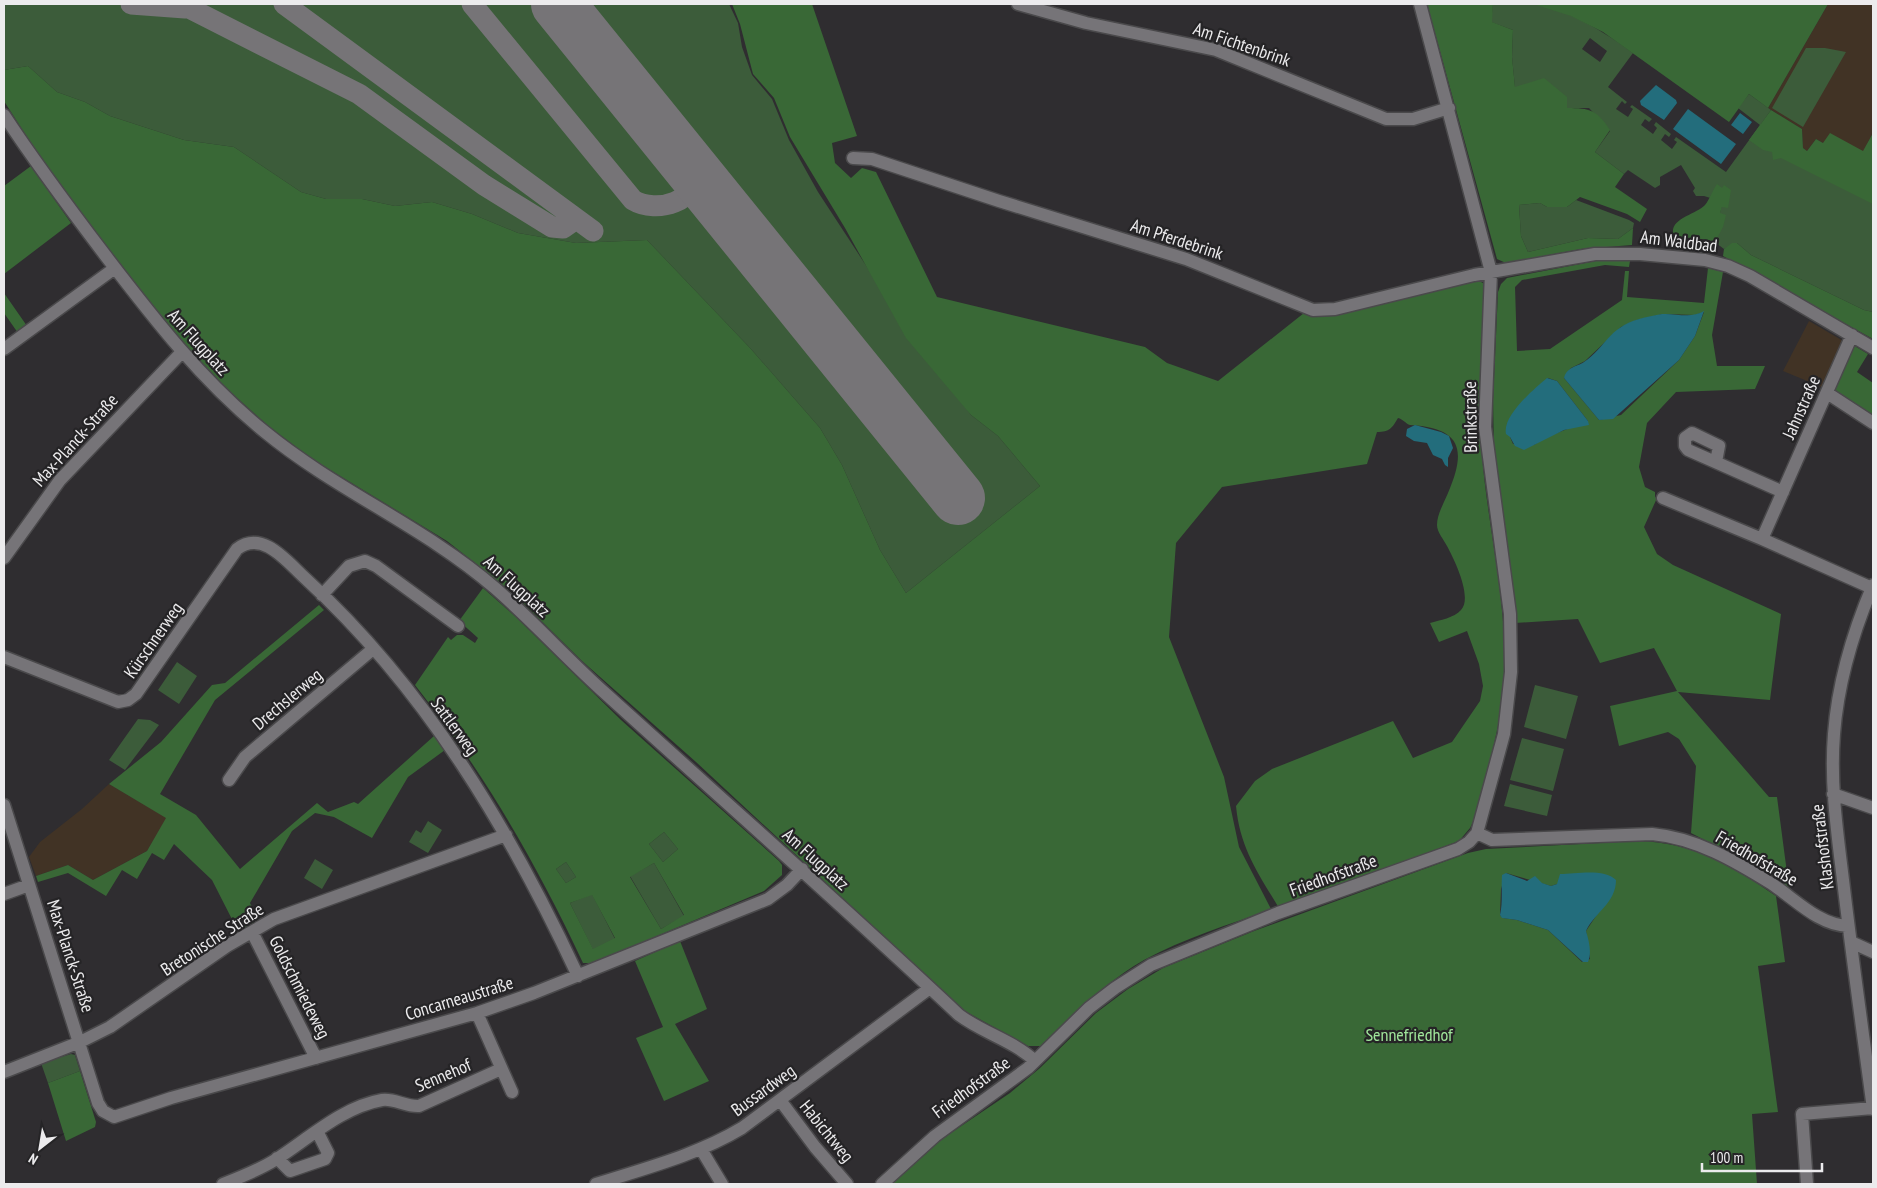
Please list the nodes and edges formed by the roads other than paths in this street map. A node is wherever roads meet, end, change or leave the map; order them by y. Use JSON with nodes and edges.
{"nodes":[{"id":1,"x":1018,"y":4,"type":"edge"},
{"id":2,"x":1420,"y":4,"type":"edge"},
{"id":3,"x":1449,"y":108,"type":"junction"},
{"id":4,"x":4,"y":116,"type":"edge"},
{"id":5,"x":853,"y":158,"type":"dead end"},
{"id":6,"x":115,"y":268,"type":"junction"},
{"id":7,"x":1491,"y":272,"type":"junction"},
{"id":8,"x":1852,"y":335,"type":"junction"},
{"id":9,"x":1873,"y":348,"type":"edge"},
{"id":10,"x":4,"y":349,"type":"edge"},
{"id":11,"x":182,"y":352,"type":"junction"},
{"id":12,"x":1827,"y":392,"type":"junction"},
{"id":13,"x":1873,"y":423,"type":"edge"},
{"id":14,"x":1716,"y":462,"type":"dead end"},
{"id":15,"x":1783,"y":492,"type":"junction"},
{"id":16,"x":1663,"y":498,"type":"dead end"},
{"id":17,"x":1762,"y":539,"type":"junction"},
{"id":18,"x":250,"y":542,"type":"joint"},
{"id":19,"x":4,"y":558,"type":"edge"},
{"id":20,"x":1873,"y":586,"type":"edge"},
{"id":21,"x":322,"y":595,"type":"junction"},
{"id":22,"x":458,"y":626,"type":"dead end"},
{"id":23,"x":373,"y":649,"type":"junction"},
{"id":24,"x":4,"y":657,"type":"edge"},
{"id":25,"x":229,"y":780,"type":"dead end"},
{"id":26,"x":1833,"y":794,"type":"junction"},
{"id":27,"x":4,"y":805,"type":"edge"},
{"id":28,"x":1873,"y":808,"type":"edge"},
{"id":29,"x":1477,"y":832,"type":"junction"},
{"id":30,"x":506,"y":835,"type":"junction"},
{"id":31,"x":802,"y":869,"type":"junction"},
{"id":32,"x":30,"y":885,"type":"junction"},
{"id":33,"x":4,"y":894,"type":"edge"},
{"id":34,"x":1848,"y":926,"type":"junction"},
{"id":35,"x":252,"y":932,"type":"junction"},
{"id":36,"x":1850,"y":942,"type":"junction"},
{"id":37,"x":1873,"y":952,"type":"edge"},
{"id":38,"x":578,"y":976,"type":"junction"},
{"id":39,"x":930,"y":988,"type":"junction"},
{"id":40,"x":477,"y":1013,"type":"junction"},
{"id":41,"x":80,"y":1042,"type":"junction"},
{"id":42,"x":316,"y":1058,"type":"junction"},
{"id":43,"x":1035,"y":1061,"type":"junction"},
{"id":44,"x":1870,"y":1061,"type":"edge"},
{"id":45,"x":501,"y":1069,"type":"junction"},
{"id":46,"x":4,"y":1072,"type":"edge"},
{"id":47,"x":512,"y":1092,"type":"dead end"},
{"id":48,"x":780,"y":1100,"type":"junction"},
{"id":49,"x":1873,"y":1109,"type":"edge"},
{"id":50,"x":108,"y":1114,"type":"joint"},
{"id":51,"x":317,"y":1131,"type":"junction"},
{"id":52,"x":700,"y":1150,"type":"junction"},
{"id":53,"x":277,"y":1158,"type":"junction"},
{"id":54,"x":223,"y":1184,"type":"edge"},
{"id":55,"x":596,"y":1184,"type":"edge"},
{"id":56,"x":722,"y":1184,"type":"edge"},
{"id":57,"x":847,"y":1184,"type":"edge"},
{"id":58,"x":882,"y":1184,"type":"edge"},
{"id":59,"x":1807,"y":1184,"type":"edge"}],
"edges":[{"from":1,"to":3,"type":"street","name":"Am Fichtenbrink"},
{"from":2,"to":3,"type":"street","name":"Brinkstraße"},
{"from":3,"to":7,"type":"street","name":"Brinkstraße"},
{"from":4,"to":6,"type":"street","name":"Am Flugplatz"},
{"from":5,"to":7,"type":"street","name":"Am Pferdebrink"},
{"from":6,"to":10,"type":"street"},
{"from":6,"to":11,"type":"street","name":"Am Flugplatz"},
{"from":7,"to":8,"type":"street","name":"Am Waldbad"},
{"from":7,"to":29,"type":"street","name":"Brinkstraße"},
{"from":8,"to":9,"type":"street","name":"Am Waldbad"},
{"from":8,"to":12,"type":"street","name":"Jahnstraße"},
{"from":11,"to":19,"type":"street","name":"Max-Planck-Straße"},
{"from":11,"to":31,"type":"street","name":"Am Flugplatz"},
{"from":12,"to":13,"type":"street"},
{"from":12,"to":15,"type":"street","name":"Jahnstraße"},
{"from":14,"to":15,"type":"street"},
{"from":15,"to":17,"type":"street","name":"Jahnstraße"},
{"from":16,"to":17,"type":"street"},
{"from":17,"to":20,"type":"street"},
{"from":18,"to":21,"type":"street","name":"Sattlerweg"},
{"from":18,"to":24,"type":"street","name":"Kürschnerweg"},
{"from":20,"to":26,"type":"street","name":"Klashofstraße"},
{"from":21,"to":22,"type":"street"},
{"from":21,"to":23,"type":"street","name":"Sattlerweg"},
{"from":23,"to":25,"type":"street","name":"Drechslerweg"},
{"from":23,"to":30,"type":"street","name":"Sattlerweg"},
{"from":26,"to":28,"type":"street"},
{"from":26,"to":34,"type":"street","name":"Klashofstraße"},
{"from":27,"to":32,"type":"street","name":"Max-Planck-Straße"},
{"from":29,"to":34,"type":"street","name":"Friedhofstraße"},
{"from":29,"to":43,"type":"street","name":"Friedhofstraße"},
{"from":30,"to":35,"type":"street","name":"Bretonische Straße"},
{"from":30,"to":38,"type":"street","name":"Sattlerweg"},
{"from":31,"to":38,"type":"street","name":"Concarneaustraße"},
{"from":31,"to":39,"type":"street","name":"Am Flugplatz"},
{"from":32,"to":33,"type":"street"},
{"from":32,"to":41,"type":"street","name":"Max-Planck-Straße"},
{"from":34,"to":36,"type":"street","name":"Klashofstraße"},
{"from":35,"to":41,"type":"street","name":"Bretonische Straße"},
{"from":35,"to":42,"type":"street","name":"Goldschmiedeweg"},
{"from":36,"to":37,"type":"street"},
{"from":36,"to":44,"type":"street","name":"Klashofstraße"},
{"from":38,"to":40,"type":"street","name":"Concarneaustraße"},
{"from":39,"to":43,"type":"street","name":"Am Flugplatz"},
{"from":39,"to":48,"type":"street","name":"Bussardweg"},
{"from":40,"to":42,"type":"street","name":"Concarneaustraße"},
{"from":40,"to":45,"type":"street"},
{"from":41,"to":46,"type":"street","name":"Bretonische Straße"},
{"from":41,"to":50,"type":"street","name":"Max-Planck-Straße"},
{"from":42,"to":50,"type":"street","name":"Concarneaustraße"},
{"from":43,"to":58,"type":"street","name":"Friedhofstraße"},
{"from":44,"to":49,"type":"street","name":"Klashofstraße"},
{"from":45,"to":47,"type":"street"},
{"from":45,"to":51,"type":"street","name":"Sennehof"},
{"from":48,"to":52,"type":"street","name":"Bussardweg"},
{"from":48,"to":57,"type":"street","name":"Habichtweg"},
{"from":49,"to":59,"type":"street"},
{"from":51,"to":53,"type":"street","name":"Sennehof"},
{"from":51,"to":53,"type":"street"},
{"from":52,"to":55,"type":"street","name":"Bussardweg"},
{"from":52,"to":56,"type":"street"},
{"from":53,"to":54,"type":"street","name":"Sennehof"}]}
